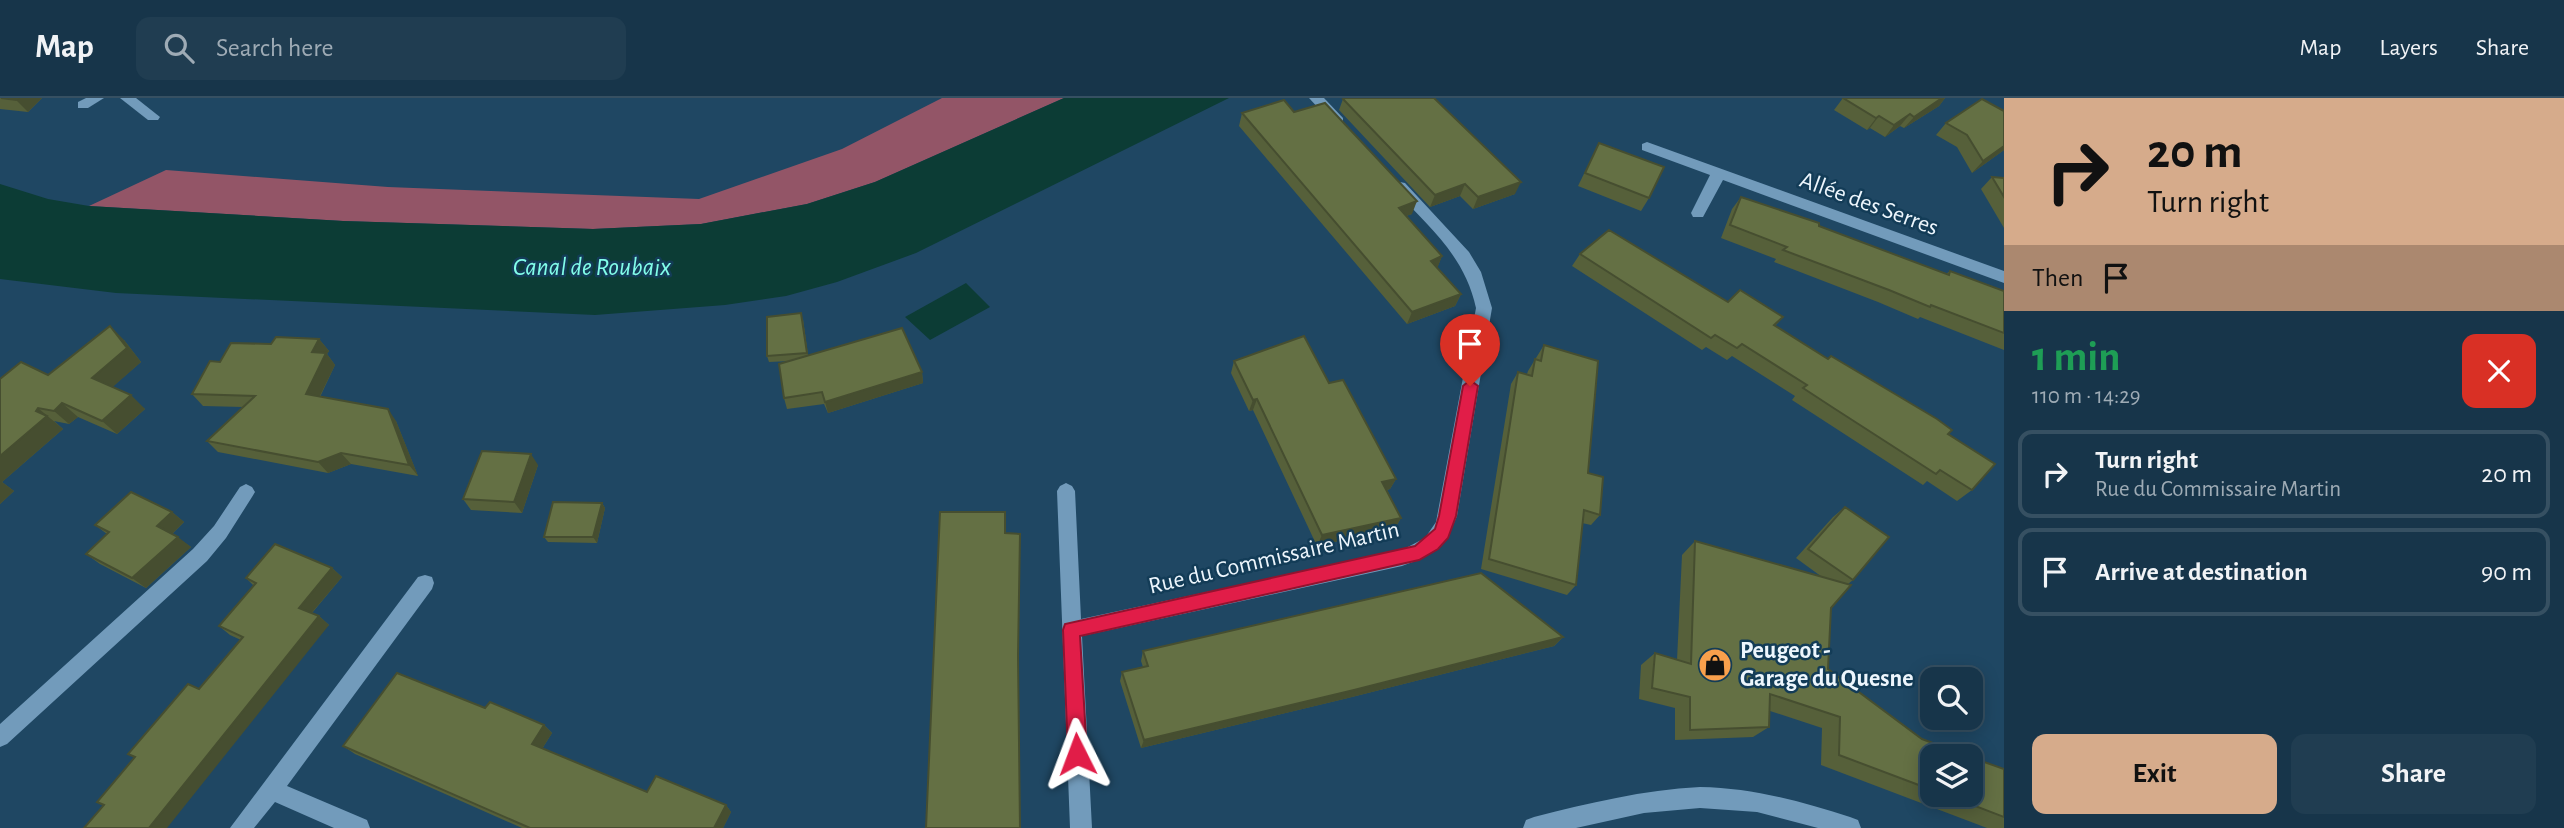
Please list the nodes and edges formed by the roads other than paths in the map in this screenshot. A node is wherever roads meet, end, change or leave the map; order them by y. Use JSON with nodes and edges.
{"nodes":[{"id":1,"x":97,"y":98,"type":"edge"},
{"id":2,"x":127,"y":98,"type":"edge"},
{"id":3,"x":1317,"y":98,"type":"edge"},
{"id":4,"x":83,"y":105,"type":"dead end"},
{"id":5,"x":153,"y":117,"type":"dead end"},
{"id":6,"x":1354,"y":137,"type":"edge"},
{"id":7,"x":1647,"y":146,"type":"dead end"},
{"id":8,"x":1719,"y":173,"type":"junction"},
{"id":9,"x":1391,"y":176,"type":"edge"},
{"id":10,"x":1698,"y":214,"type":"dead end"},
{"id":11,"x":2004,"y":277,"type":"edge"},
{"id":12,"x":1066,"y":491,"type":"dead end"},
{"id":13,"x":246,"y":492,"type":"dead end"},
{"id":14,"x":425,"y":583,"type":"dead end"},
{"id":15,"x":1071,"y":630,"type":"junction"},
{"id":16,"x":0,"y":737,"type":"edge"},
{"id":17,"x":271,"y":790,"type":"junction"},
{"id":18,"x":242,"y":828,"type":"edge"},
{"id":19,"x":359,"y":828,"type":"edge"},
{"id":20,"x":1081,"y":828,"type":"edge"},
{"id":21,"x":1534,"y":828,"type":"edge"},
{"id":22,"x":1850,"y":828,"type":"edge"}],
"edges":[{"from":1,"to":4,"type":"street"},
{"from":2,"to":5,"type":"street"},
{"from":3,"to":6,"type":"street"},
{"from":7,"to":8,"type":"street","name":"Allée des Serres"},
{"from":8,"to":10,"type":"street"},
{"from":8,"to":11,"type":"street","name":"Allée des Serres"},
{"from":9,"to":15,"type":"street","name":"Rue du Commissaire Martin"},
{"from":12,"to":15,"type":"street"},
{"from":13,"to":16,"type":"street"},
{"from":14,"to":17,"type":"street"},
{"from":15,"to":20,"type":"street"},
{"from":17,"to":18,"type":"street"},
{"from":17,"to":19,"type":"street"},
{"from":21,"to":22,"type":"street"}]}
